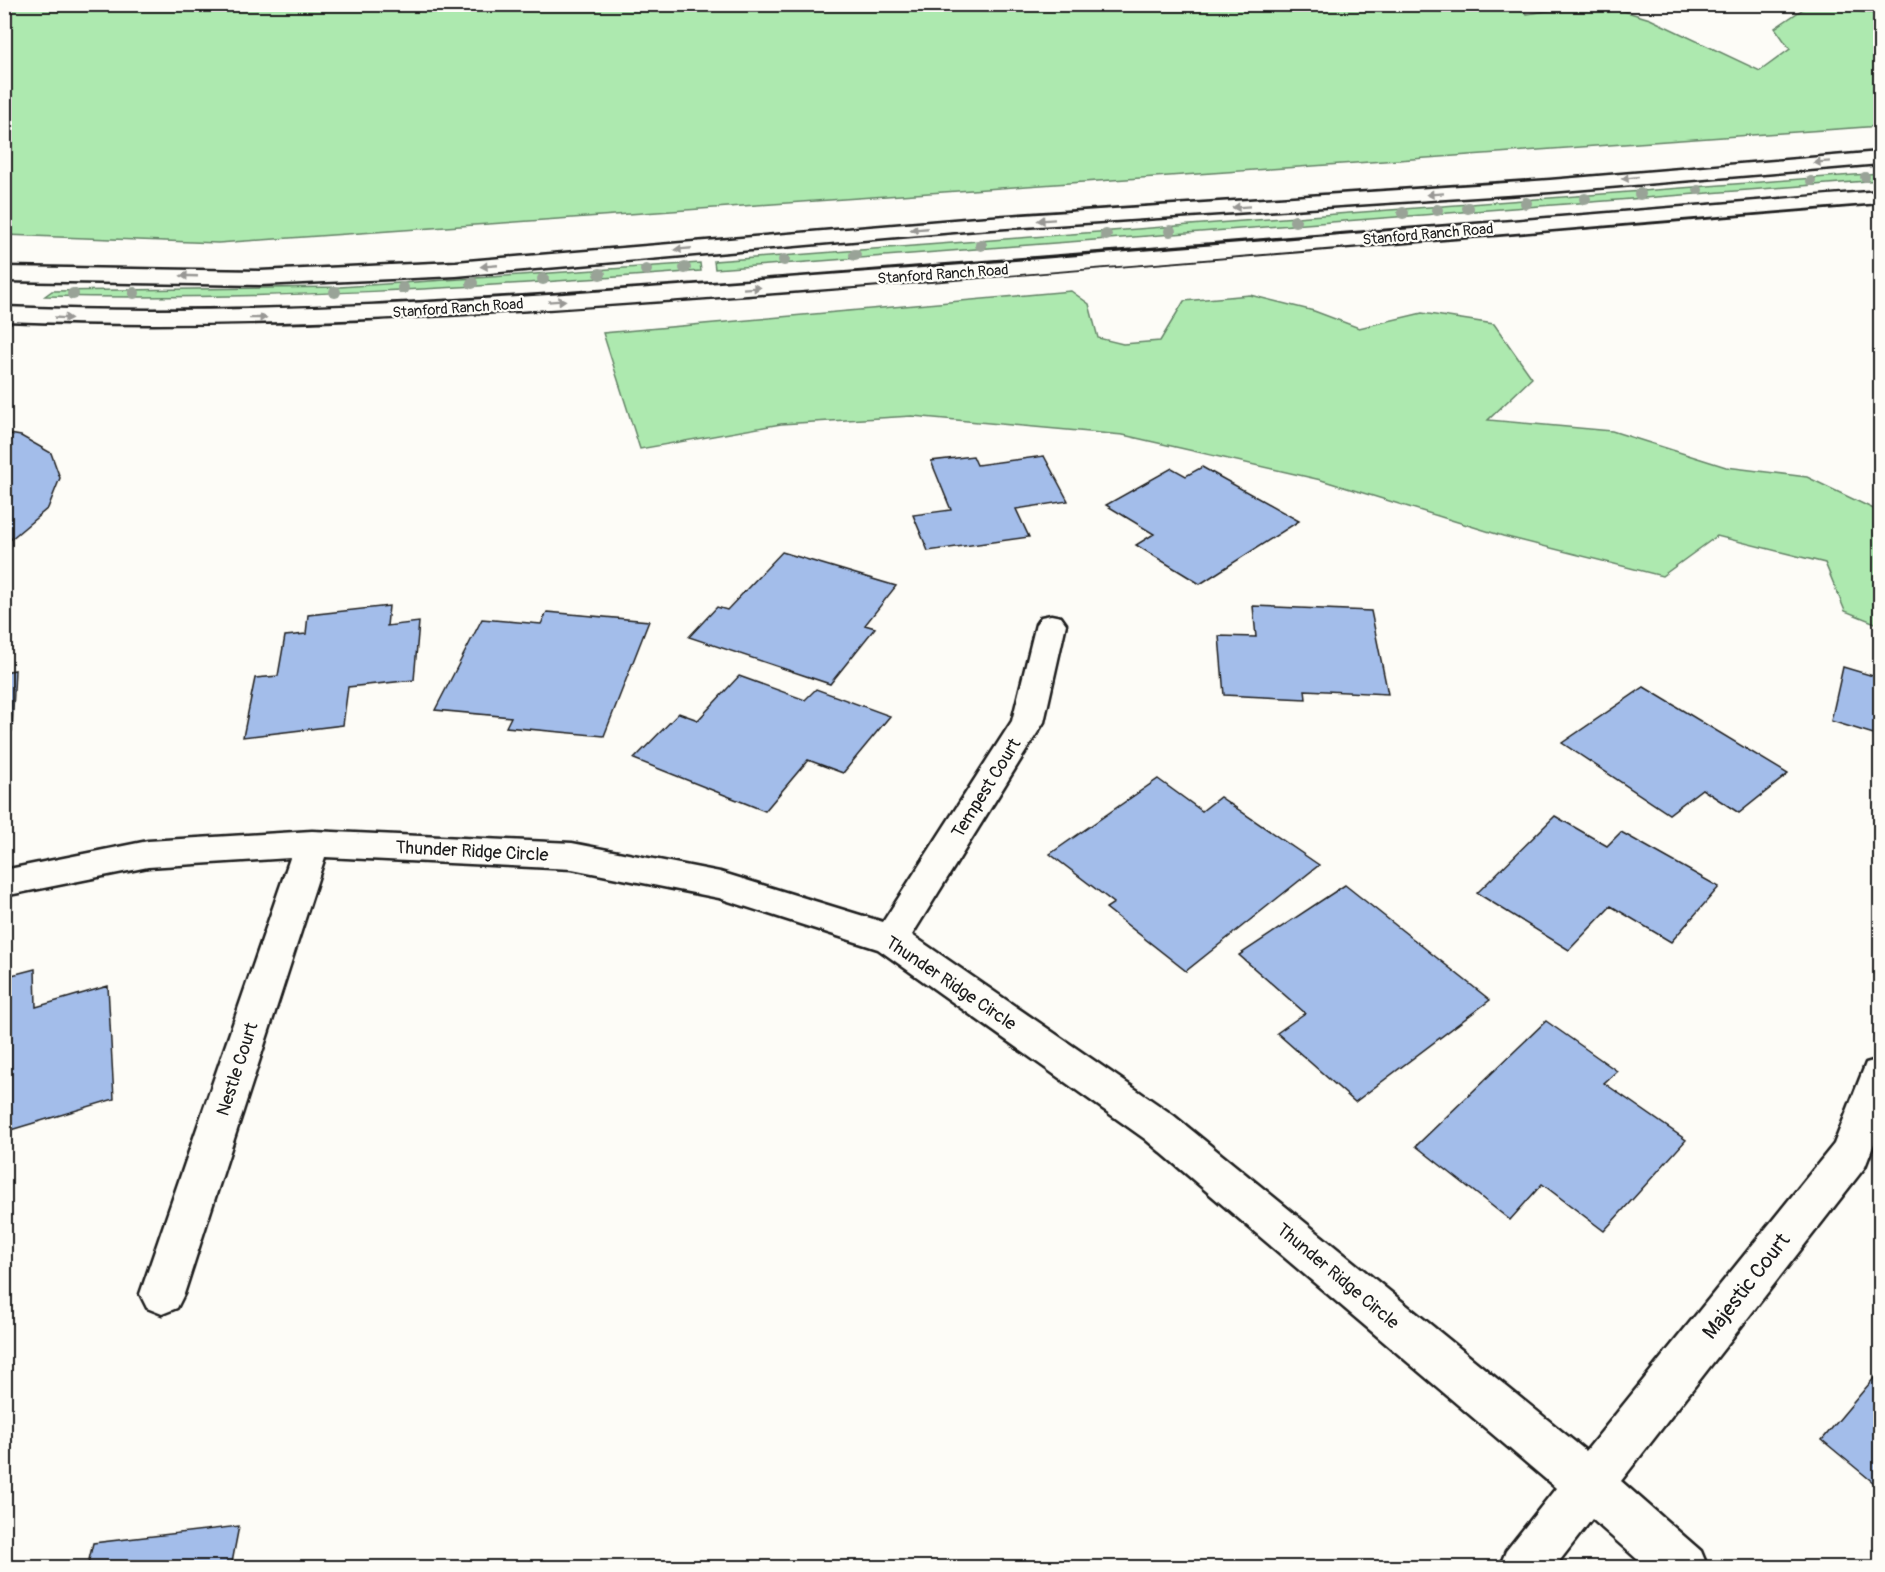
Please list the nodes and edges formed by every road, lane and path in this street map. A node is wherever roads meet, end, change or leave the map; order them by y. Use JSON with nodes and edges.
{"nodes":[{"id":1,"x":1881,"y":158,"type":"edge"},
{"id":2,"x":1881,"y":197,"type":"edge"},
{"id":3,"x":4,"y":274,"type":"edge"},
{"id":4,"x":4,"y":314,"type":"edge"},
{"id":5,"x":1051,"y":624,"type":"dead end"},
{"id":6,"x":312,"y":844,"type":"junction"},
{"id":7,"x":4,"y":883,"type":"edge"},
{"id":8,"x":891,"y":939,"type":"junction"},
{"id":9,"x":1881,"y":1075,"type":"edge"},
{"id":10,"x":162,"y":1294,"type":"dead end"},
{"id":11,"x":1590,"y":1485,"type":"junction"},
{"id":12,"x":1523,"y":1568,"type":"edge"},
{"id":13,"x":1684,"y":1568,"type":"edge"}],
"edges":[{"from":1,"to":3,"type":"main road","one_way":true},
{"from":4,"to":2,"type":"main road","name":"Stanford Ranch Road","one_way":true},
{"from":5,"to":8,"type":"main road","name":"Tempest Court"},
{"from":6,"to":7,"type":"main road","name":"Thunder Ridge Circle"},
{"from":6,"to":8,"type":"main road","name":"Thunder Ridge Circle"},
{"from":6,"to":10,"type":"main road","name":"Nestle Court"},
{"from":8,"to":11,"type":"main road","name":"Thunder Ridge Circle"},
{"from":9,"to":11,"type":"main road","name":"Majestic Court"},
{"from":11,"to":12,"type":"main road","name":"Majestic Court"},
{"from":11,"to":13,"type":"main road","name":"Thunder Ridge Circle"}]}
